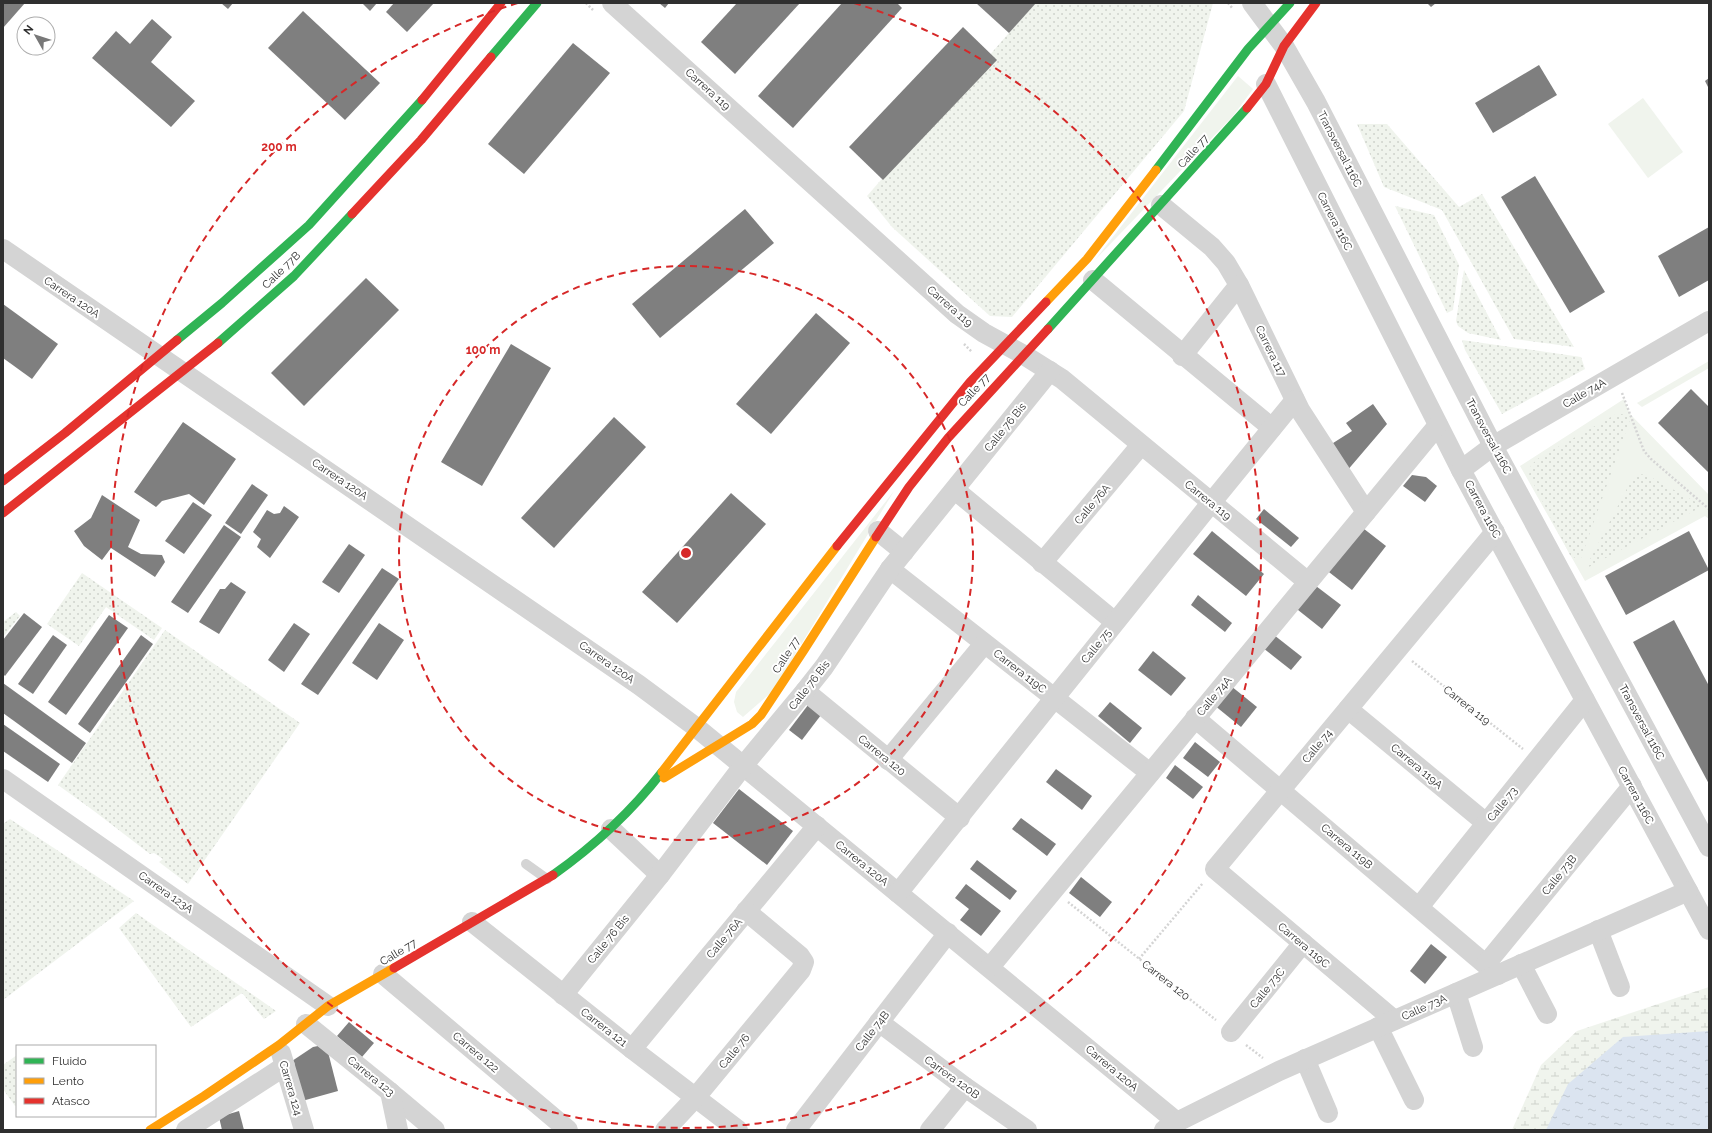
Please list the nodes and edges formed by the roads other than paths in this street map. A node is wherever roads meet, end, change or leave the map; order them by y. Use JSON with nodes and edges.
{"nodes":[{"id":1,"x":502,"y":3,"type":"edge"},
{"id":2,"x":537,"y":3,"type":"edge"},
{"id":3,"x":612,"y":3,"type":"edge"},
{"id":4,"x":1252,"y":3,"type":"edge"},
{"id":5,"x":1290,"y":3,"type":"edge"},
{"id":6,"x":1316,"y":3,"type":"edge"},
{"id":7,"x":1269,"y":26,"type":"junction"},
{"id":8,"x":1284,"y":46,"type":"junction"},
{"id":9,"x":1266,"y":84,"type":"junction"},
{"id":10,"x":1161,"y":205,"type":"junction"},
{"id":11,"x":3,"y":249,"type":"edge"},
{"id":12,"x":1093,"y":280,"type":"junction"},
{"id":13,"x":1239,"y":285,"type":"junction"},
{"id":14,"x":1709,"y":321,"type":"edge"},
{"id":15,"x":1004,"y":344,"type":"junction"},
{"id":16,"x":1024,"y":354,"type":"junction"},
{"id":17,"x":159,"y":356,"type":"junction"},
{"id":18,"x":1182,"y":356,"type":"junction"},
{"id":19,"x":182,"y":371,"type":"junction"},
{"id":20,"x":1050,"y":371,"type":"junction"},
{"id":21,"x":1295,"y":400,"type":"junction"},
{"id":22,"x":1438,"y":425,"type":"junction"},
{"id":23,"x":1272,"y":428,"type":"junction"},
{"id":24,"x":1141,"y":445,"type":"junction"},
{"id":25,"x":1493,"y":446,"type":"junction"},
{"id":26,"x":1461,"y":470,"type":"junction"},
{"id":27,"x":3,"y":481,"type":"edge"},
{"id":28,"x":955,"y":490,"type":"junction"},
{"id":29,"x":1211,"y":503,"type":"junction"},
{"id":30,"x":1366,"y":512,"type":"junction"},
{"id":31,"x":3,"y":513,"type":"edge"},
{"id":32,"x":878,"y":531,"type":"junction"},
{"id":33,"x":1495,"y":532,"type":"junction"},
{"id":34,"x":904,"y":552,"type":"junction"},
{"id":35,"x":1042,"y":563,"type":"junction"},
{"id":36,"x":890,"y":569,"type":"junction"},
{"id":37,"x":1308,"y":582,"type":"junction"},
{"id":38,"x":1115,"y":622,"type":"junction"},
{"id":39,"x":984,"y":644,"type":"junction"},
{"id":40,"x":804,"y":650,"type":"junction"},
{"id":41,"x":824,"y":667,"type":"junction"},
{"id":42,"x":805,"y":692,"type":"junction"},
{"id":43,"x":1055,"y":698,"type":"junction"},
{"id":44,"x":1585,"y":700,"type":"junction"},
{"id":45,"x":1348,"y":709,"type":"junction"},
{"id":46,"x":1195,"y":718,"type":"junction"},
{"id":47,"x":697,"y":728,"type":"junction"},
{"id":48,"x":717,"y":745,"type":"junction"},
{"id":49,"x":888,"y":760,"type":"junction"},
{"id":50,"x":743,"y":766,"type":"junction"},
{"id":51,"x":1150,"y":773,"type":"junction"},
{"id":52,"x":3,"y":778,"type":"edge"},
{"id":53,"x":652,"y":786,"type":"junction"},
{"id":54,"x":1632,"y":786,"type":"junction"},
{"id":55,"x":1280,"y":790,"type":"junction"},
{"id":56,"x":960,"y":818,"type":"junction"},
{"id":57,"x":1486,"y":824,"type":"junction"},
{"id":58,"x":817,"y":826,"type":"junction"},
{"id":59,"x":611,"y":829,"type":"junction"},
{"id":60,"x":1709,"y":847,"type":"edge"},
{"id":61,"x":526,"y":864,"type":"dead end"},
{"id":62,"x":1215,"y":869,"type":"joint"},
{"id":63,"x":660,"y":875,"type":"junction"},
{"id":64,"x":547,"y":879,"type":"junction"},
{"id":65,"x":1688,"y":891,"type":"junction"},
{"id":66,"x":898,"y":893,"type":"junction"},
{"id":67,"x":1419,"y":907,"type":"junction"},
{"id":68,"x":746,"y":911,"type":"junction"},
{"id":69,"x":472,"y":922,"type":"junction"},
{"id":70,"x":1598,"y":930,"type":"junction"},
{"id":71,"x":1709,"y":930,"type":"edge"},
{"id":72,"x":948,"y":933,"type":"junction"},
{"id":73,"x":1303,"y":943,"type":"junction"},
{"id":74,"x":1521,"y":964,"type":"junction"},
{"id":75,"x":990,"y":967,"type":"junction"},
{"id":76,"x":1492,"y":969,"type":"junction"},
{"id":77,"x":384,"y":974,"type":"junction"},
{"id":78,"x":1620,"y":987,"type":"dead end"},
{"id":79,"x":1456,"y":993,"type":"junction"},
{"id":80,"x":563,"y":995,"type":"junction"},
{"id":81,"x":328,"y":1006,"type":"junction"},
{"id":82,"x":1547,"y":1014,"type":"dead end"},
{"id":83,"x":879,"y":1022,"type":"junction"},
{"id":84,"x":1386,"y":1023,"type":"junction"},
{"id":85,"x":306,"y":1024,"type":"junction"},
{"id":86,"x":1231,"y":1032,"type":"road end"},
{"id":87,"x":279,"y":1045,"type":"junction"},
{"id":88,"x":1473,"y":1047,"type":"dead end"},
{"id":89,"x":632,"y":1049,"type":"junction"},
{"id":90,"x":1305,"y":1059,"type":"junction"},
{"id":91,"x":285,"y":1066,"type":"junction"},
{"id":92,"x":965,"y":1087,"type":"junction"},
{"id":93,"x":390,"y":1092,"type":"junction"},
{"id":94,"x":696,"y":1098,"type":"junction"},
{"id":95,"x":1414,"y":1100,"type":"dead end"},
{"id":96,"x":1328,"y":1113,"type":"dead end"},
{"id":97,"x":209,"y":1114,"type":"edge"},
{"id":98,"x":1171,"y":1126,"type":"edge"},
{"id":99,"x":150,"y":1130,"type":"edge"},
{"id":100,"x":186,"y":1130,"type":"edge"},
{"id":101,"x":304,"y":1130,"type":"edge"},
{"id":102,"x":398,"y":1130,"type":"edge"},
{"id":103,"x":435,"y":1130,"type":"edge"},
{"id":104,"x":568,"y":1130,"type":"edge"},
{"id":105,"x":665,"y":1130,"type":"edge"},
{"id":106,"x":738,"y":1130,"type":"edge"},
{"id":107,"x":796,"y":1130,"type":"edge"},
{"id":108,"x":930,"y":1130,"type":"edge"},
{"id":109,"x":1027,"y":1130,"type":"edge"}],
"edges":[{"from":1,"to":17,"type":"street","name":"Calle 77B"},
{"from":2,"to":19,"type":"street","name":"Calle 77B"},
{"from":3,"to":15,"type":"street","name":"Carrera 119"},
{"from":4,"to":7,"type":"street"},
{"from":5,"to":7,"type":"street","name":"Calle 77"},
{"from":6,"to":8,"type":"street","name":"Calle 77"},
{"from":7,"to":8,"type":"street","name":"Transversal 116C"},
{"from":7,"to":15,"type":"street","name":"Calle 77"},
{"from":8,"to":9,"type":"street","name":"Calle 77"},
{"from":8,"to":25,"type":"street","name":"Transversal 116C"},
{"from":9,"to":10,"type":"street","name":"Calle 77"},
{"from":9,"to":22,"type":"street","name":"Carrera 116C"},
{"from":10,"to":12,"type":"street","name":"Calle 77"},
{"from":10,"to":13,"type":"street","name":"Carrera 117"},
{"from":11,"to":17,"type":"street","name":"Carrera 120A"},
{"from":12,"to":16,"type":"street","name":"Calle 77"},
{"from":12,"to":18,"type":"street"},
{"from":13,"to":18,"type":"street"},
{"from":13,"to":21,"type":"street","name":"Carrera 117"},
{"from":14,"to":25,"type":"street","name":"Calle 74A"},
{"from":15,"to":16,"type":"street","name":"Carrera 119"},
{"from":15,"to":47,"type":"street","name":"Calle 77"},
{"from":16,"to":20,"type":"street","name":"Carrera 119"},
{"from":16,"to":32,"type":"street","name":"Calle 77"},
{"from":17,"to":19,"type":"street","name":"Carrera 120A"},
{"from":17,"to":27,"type":"street","name":"Calle 77B"},
{"from":18,"to":23,"type":"street"},
{"from":19,"to":31,"type":"street","name":"Calle 77B"},
{"from":19,"to":47,"type":"street","name":"Carrera 120A"},
{"from":20,"to":24,"type":"street","name":"Carrera 119"},
{"from":20,"to":28,"type":"street","name":"Calle 76 Bis"},
{"from":21,"to":23,"type":"street","name":"Calle 75"},
{"from":21,"to":30,"type":"street","name":"Carrera 117"},
{"from":22,"to":26,"type":"street","name":"Carrera 116C"},
{"from":22,"to":30,"type":"street","name":"Calle 74A"},
{"from":23,"to":29,"type":"street","name":"Calle 75"},
{"from":24,"to":29,"type":"street","name":"Carrera 119"},
{"from":24,"to":35,"type":"street","name":"Calle 76A"},
{"from":25,"to":26,"type":"street","name":"Calle 74A"},
{"from":25,"to":60,"type":"street","name":"Transversal 116C"},
{"from":26,"to":33,"type":"street","name":"Carrera 116C"},
{"from":28,"to":34,"type":"street","name":"Calle 76 Bis"},
{"from":28,"to":35,"type":"street"},
{"from":29,"to":37,"type":"street","name":"Carrera 119"},
{"from":29,"to":38,"type":"street","name":"Calle 75"},
{"from":30,"to":37,"type":"street","name":"Calle 74A"},
{"from":32,"to":34,"type":"street"},
{"from":32,"to":40,"type":"street","name":"Calle 77"},
{"from":33,"to":44,"type":"street","name":"Carrera 116C"},
{"from":33,"to":45,"type":"street","name":"Calle 74"},
{"from":34,"to":36,"type":"street","name":"Calle 76 Bis"},
{"from":35,"to":38,"type":"street"},
{"from":36,"to":39,"type":"street","name":"Carrera 119C"},
{"from":36,"to":41,"type":"street","name":"Calle 76 Bis"},
{"from":37,"to":46,"type":"street","name":"Calle 74A"},
{"from":38,"to":43,"type":"street","name":"Calle 75"},
{"from":39,"to":43,"type":"street","name":"Carrera 119C"},
{"from":39,"to":49,"type":"street"},
{"from":40,"to":41,"type":"street"},
{"from":40,"to":48,"type":"street","name":"Calle 77"},
{"from":41,"to":42,"type":"street","name":"Calle 76 Bis"},
{"from":42,"to":49,"type":"street","name":"Carrera 120"},
{"from":42,"to":50,"type":"street","name":"Calle 76 Bis"},
{"from":43,"to":51,"type":"street","name":"Carrera 119C"},
{"from":43,"to":56,"type":"street","name":"Calle 75"},
{"from":44,"to":54,"type":"street","name":"Carrera 116C"},
{"from":44,"to":57,"type":"street","name":"Calle 73"},
{"from":45,"to":55,"type":"street","name":"Calle 74"},
{"from":45,"to":57,"type":"street","name":"Carrera 119A"},
{"from":46,"to":51,"type":"street","name":"Calle 74A"},
{"from":46,"to":55,"type":"street","name":"Carrera 119B"},
{"from":47,"to":48,"type":"street","name":"Carrera 120A"},
{"from":47,"to":53,"type":"street","name":"Calle 77"},
{"from":48,"to":50,"type":"street","name":"Carrera 120A"},
{"from":48,"to":53,"type":"street","name":"Calle 77"},
{"from":49,"to":56,"type":"street","name":"Carrera 120"},
{"from":50,"to":58,"type":"street","name":"Carrera 120A"},
{"from":50,"to":63,"type":"street","name":"Calle 76 Bis"},
{"from":51,"to":75,"type":"street","name":"Calle 74A"},
{"from":52,"to":81,"type":"street","name":"Carrera 123A"},
{"from":53,"to":59,"type":"street","name":"Calle 77"},
{"from":54,"to":65,"type":"street","name":"Carrera 116C"},
{"from":54,"to":76,"type":"street","name":"Calle 73B"},
{"from":55,"to":62,"type":"street","name":"Calle 74"},
{"from":55,"to":67,"type":"street","name":"Carrera 119B"},
{"from":56,"to":66,"type":"street","name":"Calle 75"},
{"from":57,"to":67,"type":"street","name":"Calle 73"},
{"from":58,"to":66,"type":"street","name":"Carrera 120A"},
{"from":58,"to":68,"type":"street","name":"Calle 76A"},
{"from":59,"to":63,"type":"street"},
{"from":59,"to":64,"type":"street","name":"Calle 77"},
{"from":61,"to":64,"type":"lane"},
{"from":62,"to":73,"type":"street","name":"Carrera 119C"},
{"from":63,"to":80,"type":"street","name":"Calle 76 Bis"},
{"from":64,"to":69,"type":"street","name":"Calle 77"},
{"from":65,"to":70,"type":"street","name":"Calle 73A"},
{"from":65,"to":71,"type":"street","name":"Carrera 116C"},
{"from":66,"to":72,"type":"street","name":"Carrera 120A"},
{"from":67,"to":76,"type":"street","name":"Carrera 119B"},
{"from":68,"to":89,"type":"street","name":"Calle 76A"},
{"from":68,"to":94,"type":"street","name":"Calle 76"},
{"from":69,"to":77,"type":"street","name":"Calle 77"},
{"from":69,"to":80,"type":"street","name":"Carrera 121"},
{"from":70,"to":74,"type":"street","name":"Calle 73A"},
{"from":70,"to":78,"type":"street"},
{"from":72,"to":75,"type":"street","name":"Carrera 120A"},
{"from":72,"to":83,"type":"street","name":"Calle 74B"},
{"from":73,"to":84,"type":"street","name":"Carrera 119C"},
{"from":73,"to":86,"type":"street","name":"Calle 73C"},
{"from":74,"to":76,"type":"street","name":"Calle 73A"},
{"from":74,"to":82,"type":"street"},
{"from":75,"to":98,"type":"street","name":"Carrera 120A"},
{"from":76,"to":79,"type":"street","name":"Calle 73A"},
{"from":77,"to":81,"type":"street","name":"Calle 77"},
{"from":77,"to":104,"type":"street","name":"Carrera 122"},
{"from":79,"to":84,"type":"street","name":"Calle 73A"},
{"from":79,"to":88,"type":"street"},
{"from":80,"to":89,"type":"street","name":"Carrera 121"},
{"from":81,"to":85,"type":"street","name":"Calle 77"},
{"from":83,"to":92,"type":"street","name":"Carrera 120B"},
{"from":83,"to":107,"type":"street","name":"Calle 74B"},
{"from":84,"to":90,"type":"street","name":"Calle 73A"},
{"from":84,"to":95,"type":"street","name":"Carrera 119C"},
{"from":85,"to":87,"type":"street","name":"Calle 77"},
{"from":85,"to":93,"type":"street","name":"Carrera 123"},
{"from":87,"to":91,"type":"street","name":"Carrera 124"},
{"from":87,"to":97,"type":"street","name":"Calle 77"},
{"from":89,"to":94,"type":"street","name":"Carrera 121"},
{"from":90,"to":96,"type":"street"},
{"from":90,"to":98,"type":"street","name":"Calle 73A"},
{"from":91,"to":97,"type":"street"},
{"from":91,"to":101,"type":"street","name":"Carrera 124"},
{"from":92,"to":108,"type":"street"},
{"from":92,"to":109,"type":"street","name":"Carrera 120B"},
{"from":93,"to":102,"type":"street"},
{"from":93,"to":103,"type":"street","name":"Carrera 123"},
{"from":94,"to":105,"type":"street","name":"Calle 76"},
{"from":94,"to":106,"type":"street","name":"Carrera 121"},
{"from":97,"to":99,"type":"street","name":"Calle 77"},
{"from":97,"to":100,"type":"street"}]}
